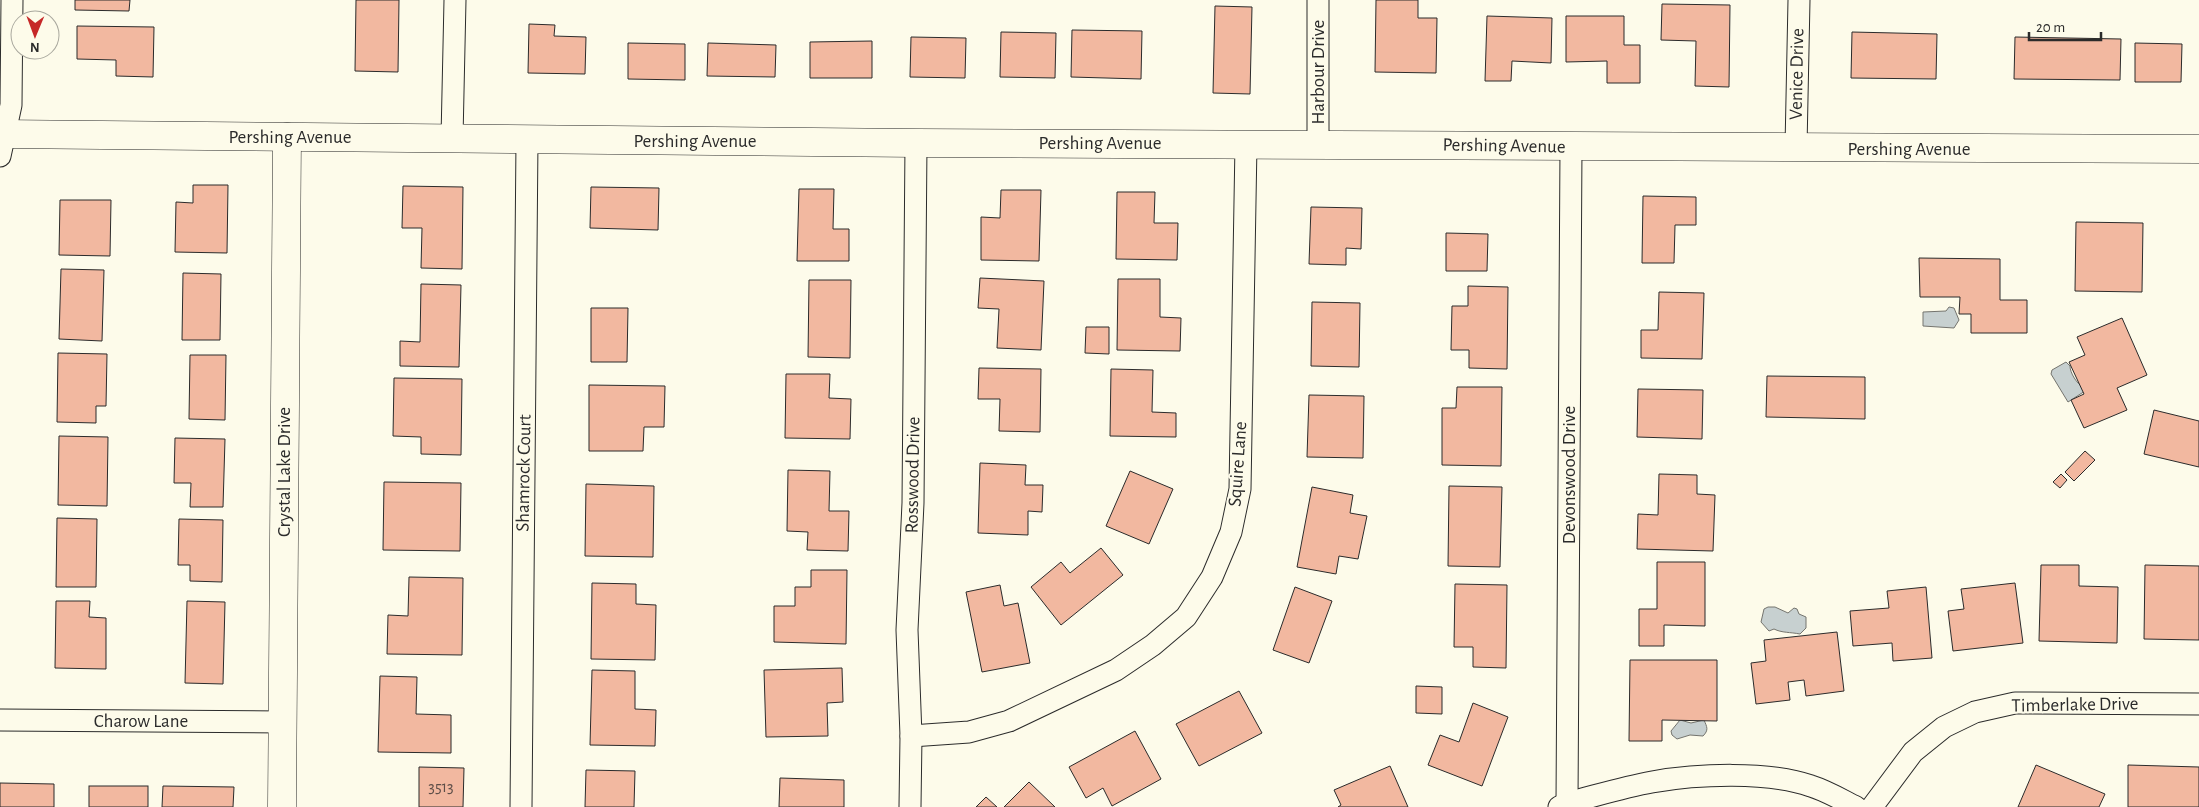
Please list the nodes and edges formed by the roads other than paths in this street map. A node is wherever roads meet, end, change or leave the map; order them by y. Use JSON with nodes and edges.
{"nodes":[{"id":1,"x":12,"y":0,"type":"edge"},
{"id":2,"x":455,"y":0,"type":"edge"},
{"id":3,"x":1318,"y":0,"type":"edge"},
{"id":4,"x":1799,"y":0,"type":"edge"},
{"id":5,"x":287,"y":137,"type":"junction"},
{"id":6,"x":452,"y":138,"type":"junction"},
{"id":7,"x":527,"y":140,"type":"junction"},
{"id":8,"x":1,"y":142,"type":"edge"},
{"id":9,"x":916,"y":143,"type":"junction"},
{"id":10,"x":1246,"y":144,"type":"junction"},
{"id":11,"x":1318,"y":145,"type":"junction"},
{"id":12,"x":1571,"y":147,"type":"junction"},
{"id":13,"x":1796,"y":147,"type":"junction"},
{"id":14,"x":2199,"y":149,"type":"edge"},
{"id":15,"x":2199,"y":704,"type":"edge"},
{"id":16,"x":0,"y":720,"type":"edge"},
{"id":17,"x":282,"y":722,"type":"junction"},
{"id":18,"x":911,"y":736,"type":"junction"},
{"id":19,"x":1563,"y":805,"type":"edge"},
{"id":20,"x":282,"y":807,"type":"edge"},
{"id":21,"x":521,"y":807,"type":"edge"},
{"id":22,"x":910,"y":807,"type":"edge"},
{"id":23,"x":1856,"y":807,"type":"edge"},
{"id":24,"x":1872,"y":807,"type":"edge"}],
"edges":[{"from":1,"to":8,"type":"street"},
{"from":2,"to":6,"type":"street"},
{"from":3,"to":11,"type":"street","name":"Harbour Drive"},
{"from":4,"to":13,"type":"street","name":"Venice Drive"},
{"from":5,"to":6,"type":"street","name":"Pershing Avenue"},
{"from":5,"to":8,"type":"street","name":"Pershing Avenue"},
{"from":5,"to":17,"type":"street","name":"Crystal Lake Drive"},
{"from":6,"to":7,"type":"street","name":"Pershing Avenue"},
{"from":7,"to":9,"type":"street","name":"Pershing Avenue"},
{"from":7,"to":21,"type":"street","name":"Shamrock Court"},
{"from":9,"to":10,"type":"street","name":"Pershing Avenue"},
{"from":9,"to":18,"type":"street","name":"Rosswood Drive"},
{"from":10,"to":11,"type":"street","name":"Pershing Avenue"},
{"from":10,"to":18,"type":"street","name":"Squire Lane"},
{"from":11,"to":12,"type":"street","name":"Pershing Avenue"},
{"from":12,"to":13,"type":"street","name":"Pershing Avenue"},
{"from":12,"to":19,"type":"street","name":"Devonswood Drive"},
{"from":13,"to":14,"type":"street","name":"Pershing Avenue"},
{"from":15,"to":24,"type":"street","name":"Timberlake Drive"},
{"from":16,"to":17,"type":"street","name":"Charow Lane"},
{"from":17,"to":20,"type":"street","name":"Crystal Lake Drive"},
{"from":18,"to":22,"type":"street","name":"Rosswood Drive"},
{"from":19,"to":23,"type":"street"}]}
